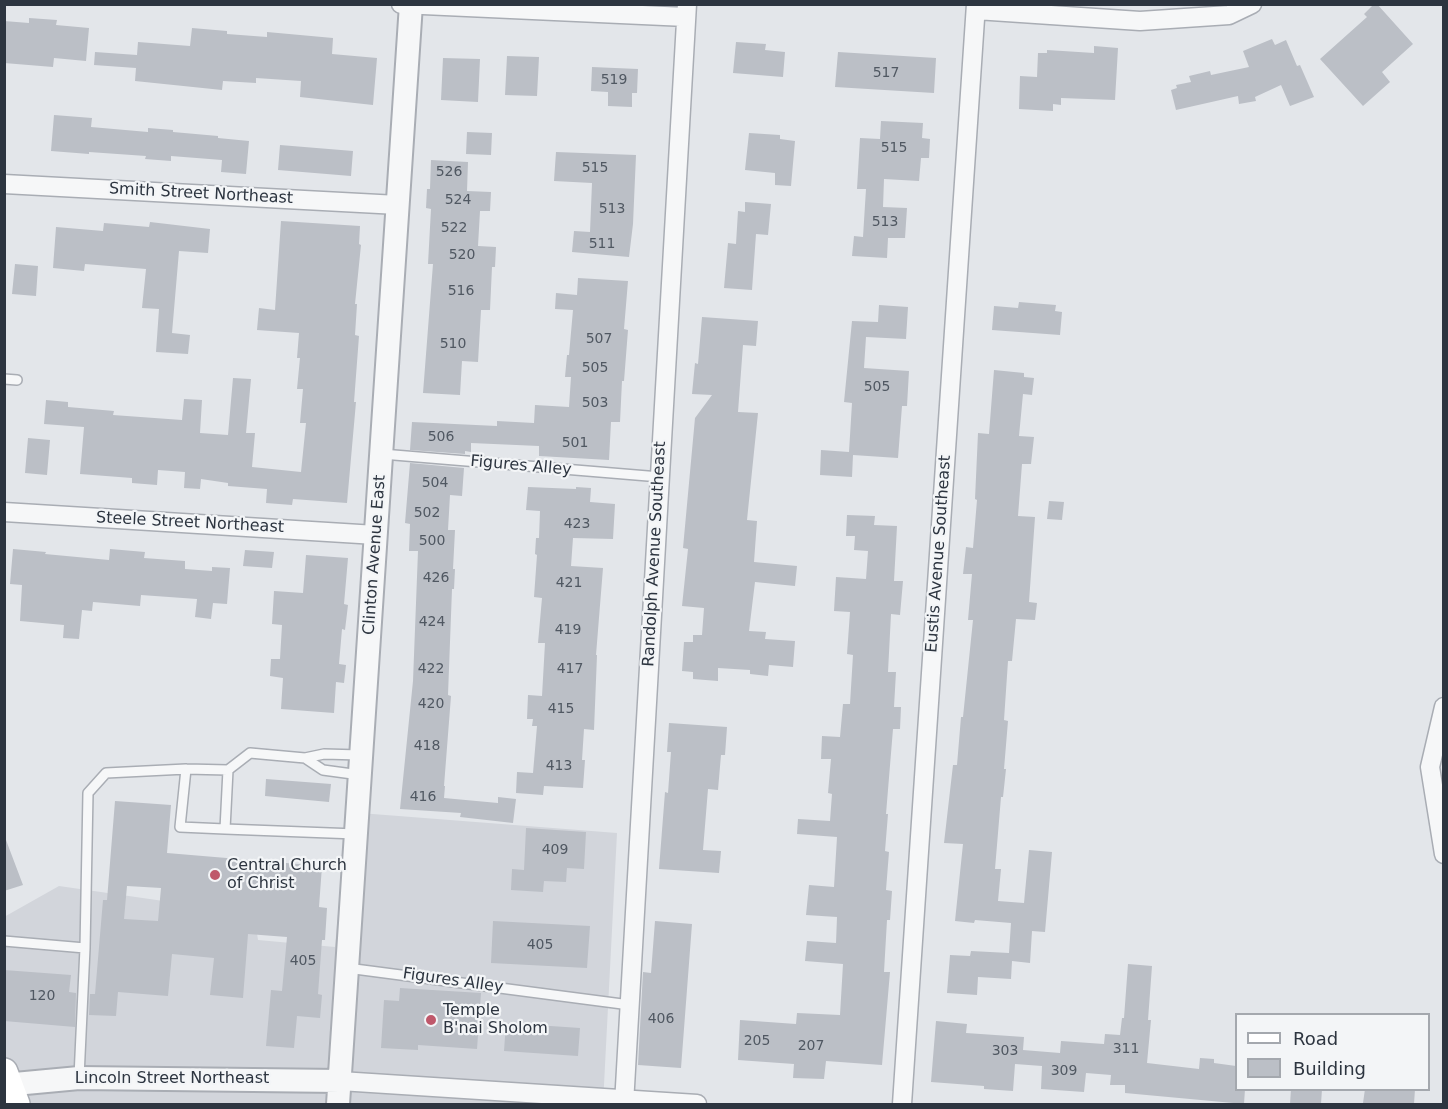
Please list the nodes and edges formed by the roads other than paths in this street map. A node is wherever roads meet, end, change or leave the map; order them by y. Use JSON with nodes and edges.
{"nodes":[{"id":1,"x":401,"y":4,"type":"edge"},
{"id":2,"x":1252,"y":4,"type":"edge"},
{"id":3,"x":411,"y":5,"type":"edge"},
{"id":4,"x":976,"y":7,"type":"edge"},
{"id":5,"x":686,"y":10,"type":"edge"},
{"id":6,"x":4,"y":184,"type":"edge"},
{"id":7,"x":398,"y":205,"type":"junction"},
{"id":8,"x":4,"y":379,"type":"edge"},
{"id":9,"x":17,"y":380,"type":"dead end"},
{"id":10,"x":382,"y":454,"type":"junction"},
{"id":11,"x":660,"y":477,"type":"junction"},
{"id":12,"x":4,"y":512,"type":"edge"},
{"id":13,"x":376,"y":535,"type":"junction"},
{"id":14,"x":1443,"y":706,"type":"edge"},
{"id":15,"x":305,"y":758,"type":"junction"},
{"id":16,"x":361,"y":765,"type":"junction"},
{"id":17,"x":186,"y":769,"type":"junction"},
{"id":18,"x":228,"y":770,"type":"junction"},
{"id":19,"x":225,"y":829,"type":"junction"},
{"id":20,"x":356,"y":834,"type":"junction"},
{"id":21,"x":1443,"y":854,"type":"edge"},
{"id":22,"x":4,"y":941,"type":"edge"},
{"id":23,"x":85,"y":948,"type":"junction"},
{"id":24,"x":348,"y":968,"type":"junction"},
{"id":25,"x":630,"y":1005,"type":"junction"},
{"id":26,"x":79,"y":1078,"type":"junction"},
{"id":27,"x":340,"y":1081,"type":"junction"},
{"id":28,"x":9,"y":1086,"type":"edge"},
{"id":29,"x":624,"y":1103,"type":"edge"},
{"id":30,"x":338,"y":1104,"type":"edge"},
{"id":31,"x":697,"y":1104,"type":"edge"},
{"id":32,"x":902,"y":1104,"type":"edge"}],
"edges":[{"from":1,"to":3,"type":"street"},
{"from":2,"to":4,"type":"street"},
{"from":3,"to":5,"type":"street"},
{"from":3,"to":7,"type":"street","name":"Clinton Avenue East"},
{"from":4,"to":32,"type":"street","name":"Eustis Avenue Southeast"},
{"from":5,"to":11,"type":"street","name":"Randolph Avenue Southeast"},
{"from":6,"to":7,"type":"street","name":"Smith Street Northeast"},
{"from":7,"to":10,"type":"street","name":"Clinton Avenue East"},
{"from":8,"to":9,"type":"lane"},
{"from":10,"to":11,"type":"lane","name":"Figures Alley"},
{"from":10,"to":13,"type":"street","name":"Clinton Avenue East"},
{"from":11,"to":25,"type":"street","name":"Randolph Avenue Southeast"},
{"from":12,"to":13,"type":"street","name":"Steele Street Northeast"},
{"from":13,"to":16,"type":"street","name":"Clinton Avenue East"},
{"from":14,"to":21,"type":"street"},
{"from":15,"to":16,"type":"lane"},
{"from":15,"to":16,"type":"lane"},
{"from":15,"to":18,"type":"lane"},
{"from":16,"to":20,"type":"street","name":"Clinton Avenue East"},
{"from":17,"to":18,"type":"lane"},
{"from":17,"to":19,"type":"lane"},
{"from":17,"to":23,"type":"lane"},
{"from":18,"to":19,"type":"lane"},
{"from":19,"to":20,"type":"lane"},
{"from":20,"to":24,"type":"street","name":"Clinton Avenue East"},
{"from":22,"to":23,"type":"lane"},
{"from":23,"to":26,"type":"lane"},
{"from":24,"to":25,"type":"lane","name":"Figures Alley"},
{"from":24,"to":27,"type":"street","name":"Clinton Avenue East"},
{"from":25,"to":29,"type":"street","name":"Randolph Avenue Southeast"},
{"from":26,"to":27,"type":"street","name":"Lincoln Street Northeast"},
{"from":26,"to":28,"type":"street","name":"Lincoln Street Northeast"},
{"from":27,"to":29,"type":"street"},
{"from":27,"to":30,"type":"street","name":"Clinton Avenue East"},
{"from":29,"to":31,"type":"street"}]}
